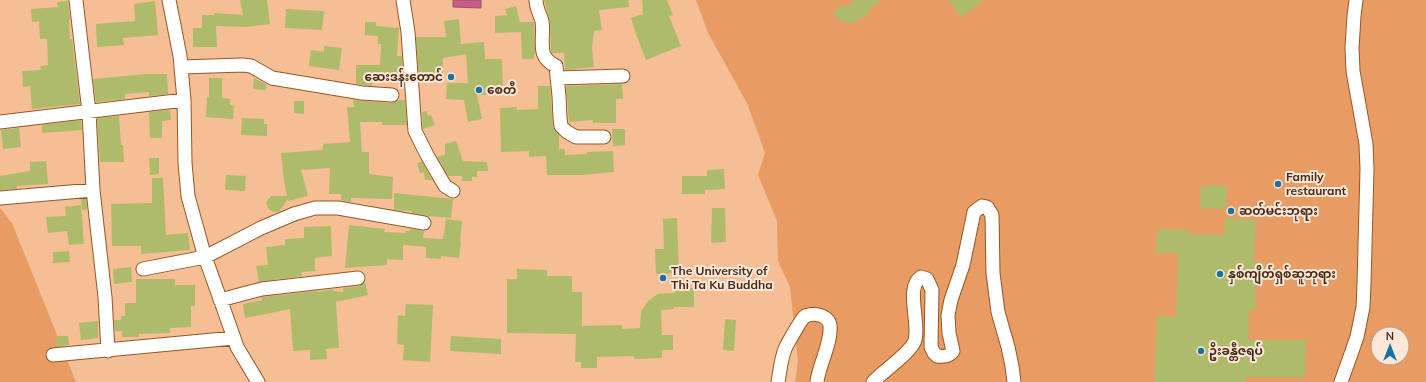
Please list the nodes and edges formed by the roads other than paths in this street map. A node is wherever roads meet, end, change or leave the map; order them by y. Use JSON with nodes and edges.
{"nodes":[{"id":1,"x":76,"y":0,"type":"edge"},
{"id":2,"x":169,"y":0,"type":"edge"},
{"id":3,"x":402,"y":0,"type":"edge"},
{"id":4,"x":536,"y":0,"type":"edge"},
{"id":5,"x":1356,"y":0,"type":"edge"},
{"id":6,"x":181,"y":67,"type":"junction"},
{"id":7,"x":624,"y":76,"type":"dead end"},
{"id":8,"x":557,"y":78,"type":"junction"},
{"id":9,"x":392,"y":95,"type":"dead end"},
{"id":10,"x":184,"y":100,"type":"junction"},
{"id":11,"x":89,"y":112,"type":"junction"},
{"id":12,"x":0,"y":122,"type":"edge"},
{"id":13,"x":604,"y":137,"type":"dead end"},
{"id":14,"x":93,"y":190,"type":"junction"},
{"id":15,"x":453,"y":191,"type":"dead end"},
{"id":16,"x":0,"y":198,"type":"edge"},
{"id":17,"x":424,"y":223,"type":"dead end"},
{"id":18,"x":205,"y":257,"type":"junction"},
{"id":19,"x":143,"y":269,"type":"dead end"},
{"id":20,"x":358,"y":278,"type":"dead end"},
{"id":21,"x":220,"y":300,"type":"junction"},
{"id":22,"x":234,"y":338,"type":"junction"},
{"id":23,"x":108,"y":351,"type":"junction"},
{"id":24,"x":53,"y":355,"type":"dead end"},
{"id":25,"x":258,"y":382,"type":"edge"},
{"id":26,"x":778,"y":382,"type":"edge"},
{"id":27,"x":817,"y":382,"type":"edge"},
{"id":28,"x":874,"y":382,"type":"edge"},
{"id":29,"x":1014,"y":382,"type":"edge"},
{"id":30,"x":1342,"y":382,"type":"edge"}],
"edges":[{"from":1,"to":11,"type":"street"},
{"from":2,"to":6,"type":"street"},
{"from":3,"to":15,"type":"street"},
{"from":4,"to":8,"type":"street"},
{"from":5,"to":30,"type":"street"},
{"from":6,"to":9,"type":"street"},
{"from":6,"to":10,"type":"street"},
{"from":7,"to":8,"type":"street"},
{"from":8,"to":13,"type":"street"},
{"from":10,"to":11,"type":"street"},
{"from":10,"to":18,"type":"street"},
{"from":11,"to":12,"type":"street"},
{"from":11,"to":14,"type":"street"},
{"from":14,"to":16,"type":"street"},
{"from":14,"to":23,"type":"street"},
{"from":17,"to":18,"type":"street"},
{"from":18,"to":19,"type":"street"},
{"from":18,"to":21,"type":"street"},
{"from":20,"to":21,"type":"street"},
{"from":21,"to":22,"type":"street"},
{"from":22,"to":23,"type":"street"},
{"from":22,"to":25,"type":"street"},
{"from":23,"to":24,"type":"street"},
{"from":26,"to":27,"type":"street"},
{"from":28,"to":29,"type":"street"}]}
